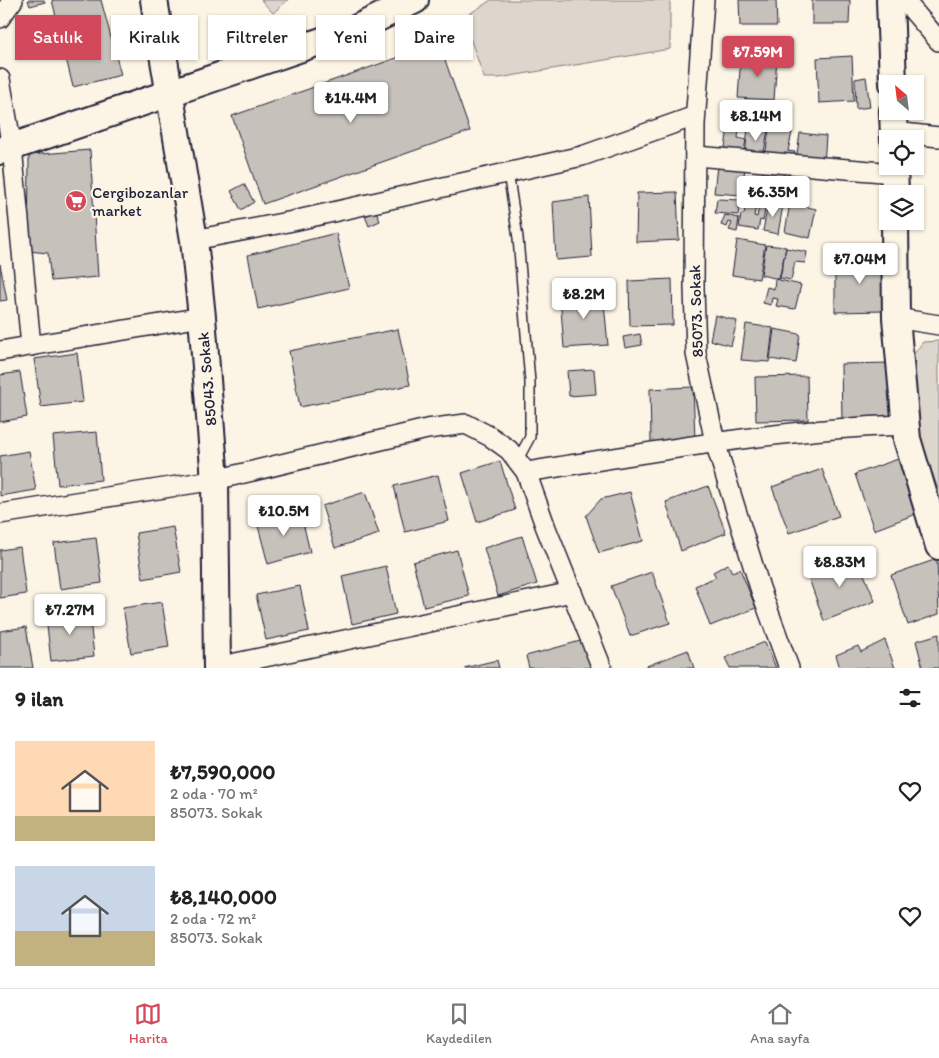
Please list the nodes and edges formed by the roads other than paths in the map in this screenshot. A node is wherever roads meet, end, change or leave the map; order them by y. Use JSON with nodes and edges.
{"nodes":[{"id":1,"x":13,"y":0,"type":"edge"},
{"id":2,"x":154,"y":0,"type":"edge"},
{"id":3,"x":704,"y":0,"type":"edge"},
{"id":4,"x":890,"y":0,"type":"edge"},
{"id":5,"x":904,"y":0,"type":"edge"},
{"id":6,"x":412,"y":1,"type":"edge"},
{"id":7,"x":0,"y":18,"type":"edge"},
{"id":8,"x":939,"y":41,"type":"edge"},
{"id":9,"x":893,"y":75,"type":"edge"},
{"id":10,"x":0,"y":79,"type":"edge"},
{"id":11,"x":170,"y":93,"type":"junction"},
{"id":12,"x":695,"y":116,"type":"junction"},
{"id":13,"x":894,"y":127,"type":"edge"},
{"id":14,"x":939,"y":137,"type":"edge"},
{"id":15,"x":6,"y":149,"type":"edge"},
{"id":16,"x":696,"y":156,"type":"junction"},
{"id":17,"x":508,"y":172,"type":"junction"},
{"id":18,"x":894,"y":178,"type":"edge"},
{"id":19,"x":895,"y":230,"type":"edge"},
{"id":20,"x":194,"y":240,"type":"junction"},
{"id":21,"x":202,"y":317,"type":"junction"},
{"id":22,"x":896,"y":318,"type":"junction"},
{"id":23,"x":939,"y":325,"type":"edge"},
{"id":24,"x":31,"y":346,"type":"junction"},
{"id":25,"x":0,"y":351,"type":"edge"},
{"id":26,"x":906,"y":425,"type":"junction"},
{"id":27,"x":715,"y":442,"type":"junction"},
{"id":28,"x":522,"y":466,"type":"junction"},
{"id":29,"x":215,"y":480,"type":"junction"},
{"id":30,"x":0,"y":514,"type":"edge"},
{"id":31,"x":939,"y":546,"type":"edge"},
{"id":32,"x":572,"y":592,"type":"junction"},
{"id":33,"x":217,"y":668,"type":"edge"},
{"id":34,"x":602,"y":668,"type":"edge"},
{"id":35,"x":789,"y":668,"type":"edge"}],
"edges":[{"from":1,"to":7,"type":"street"},
{"from":2,"to":11,"type":"street","name":"85043. Sokak"},
{"from":3,"to":12,"type":"street","name":"85073. Sokak"},
{"from":4,"to":9,"type":"street"},
{"from":5,"to":8,"type":"street"},
{"from":6,"to":11,"type":"street"},
{"from":10,"to":15,"type":"street"},
{"from":11,"to":15,"type":"street"},
{"from":11,"to":20,"type":"street","name":"85043. Sokak"},
{"from":12,"to":16,"type":"street","name":"85073. Sokak"},
{"from":12,"to":17,"type":"street"},
{"from":13,"to":14,"type":"street"},
{"from":15,"to":24,"type":"street"},
{"from":16,"to":18,"type":"street"},
{"from":16,"to":27,"type":"street","name":"85073. Sokak"},
{"from":17,"to":20,"type":"street"},
{"from":17,"to":28,"type":"lane"},
{"from":19,"to":22,"type":"street"},
{"from":20,"to":21,"type":"street","name":"85043. Sokak"},
{"from":21,"to":24,"type":"street"},
{"from":21,"to":29,"type":"street","name":"85043. Sokak"},
{"from":22,"to":23,"type":"street"},
{"from":22,"to":26,"type":"street"},
{"from":24,"to":25,"type":"street"},
{"from":26,"to":27,"type":"street"},
{"from":26,"to":31,"type":"street"},
{"from":27,"to":28,"type":"street"},
{"from":27,"to":35,"type":"street","name":"85073. Sokak"},
{"from":28,"to":29,"type":"street"},
{"from":28,"to":32,"type":"street"},
{"from":29,"to":30,"type":"street"},
{"from":29,"to":33,"type":"street","name":"85043. Sokak"},
{"from":32,"to":33,"type":"street"},
{"from":32,"to":34,"type":"street"}]}
